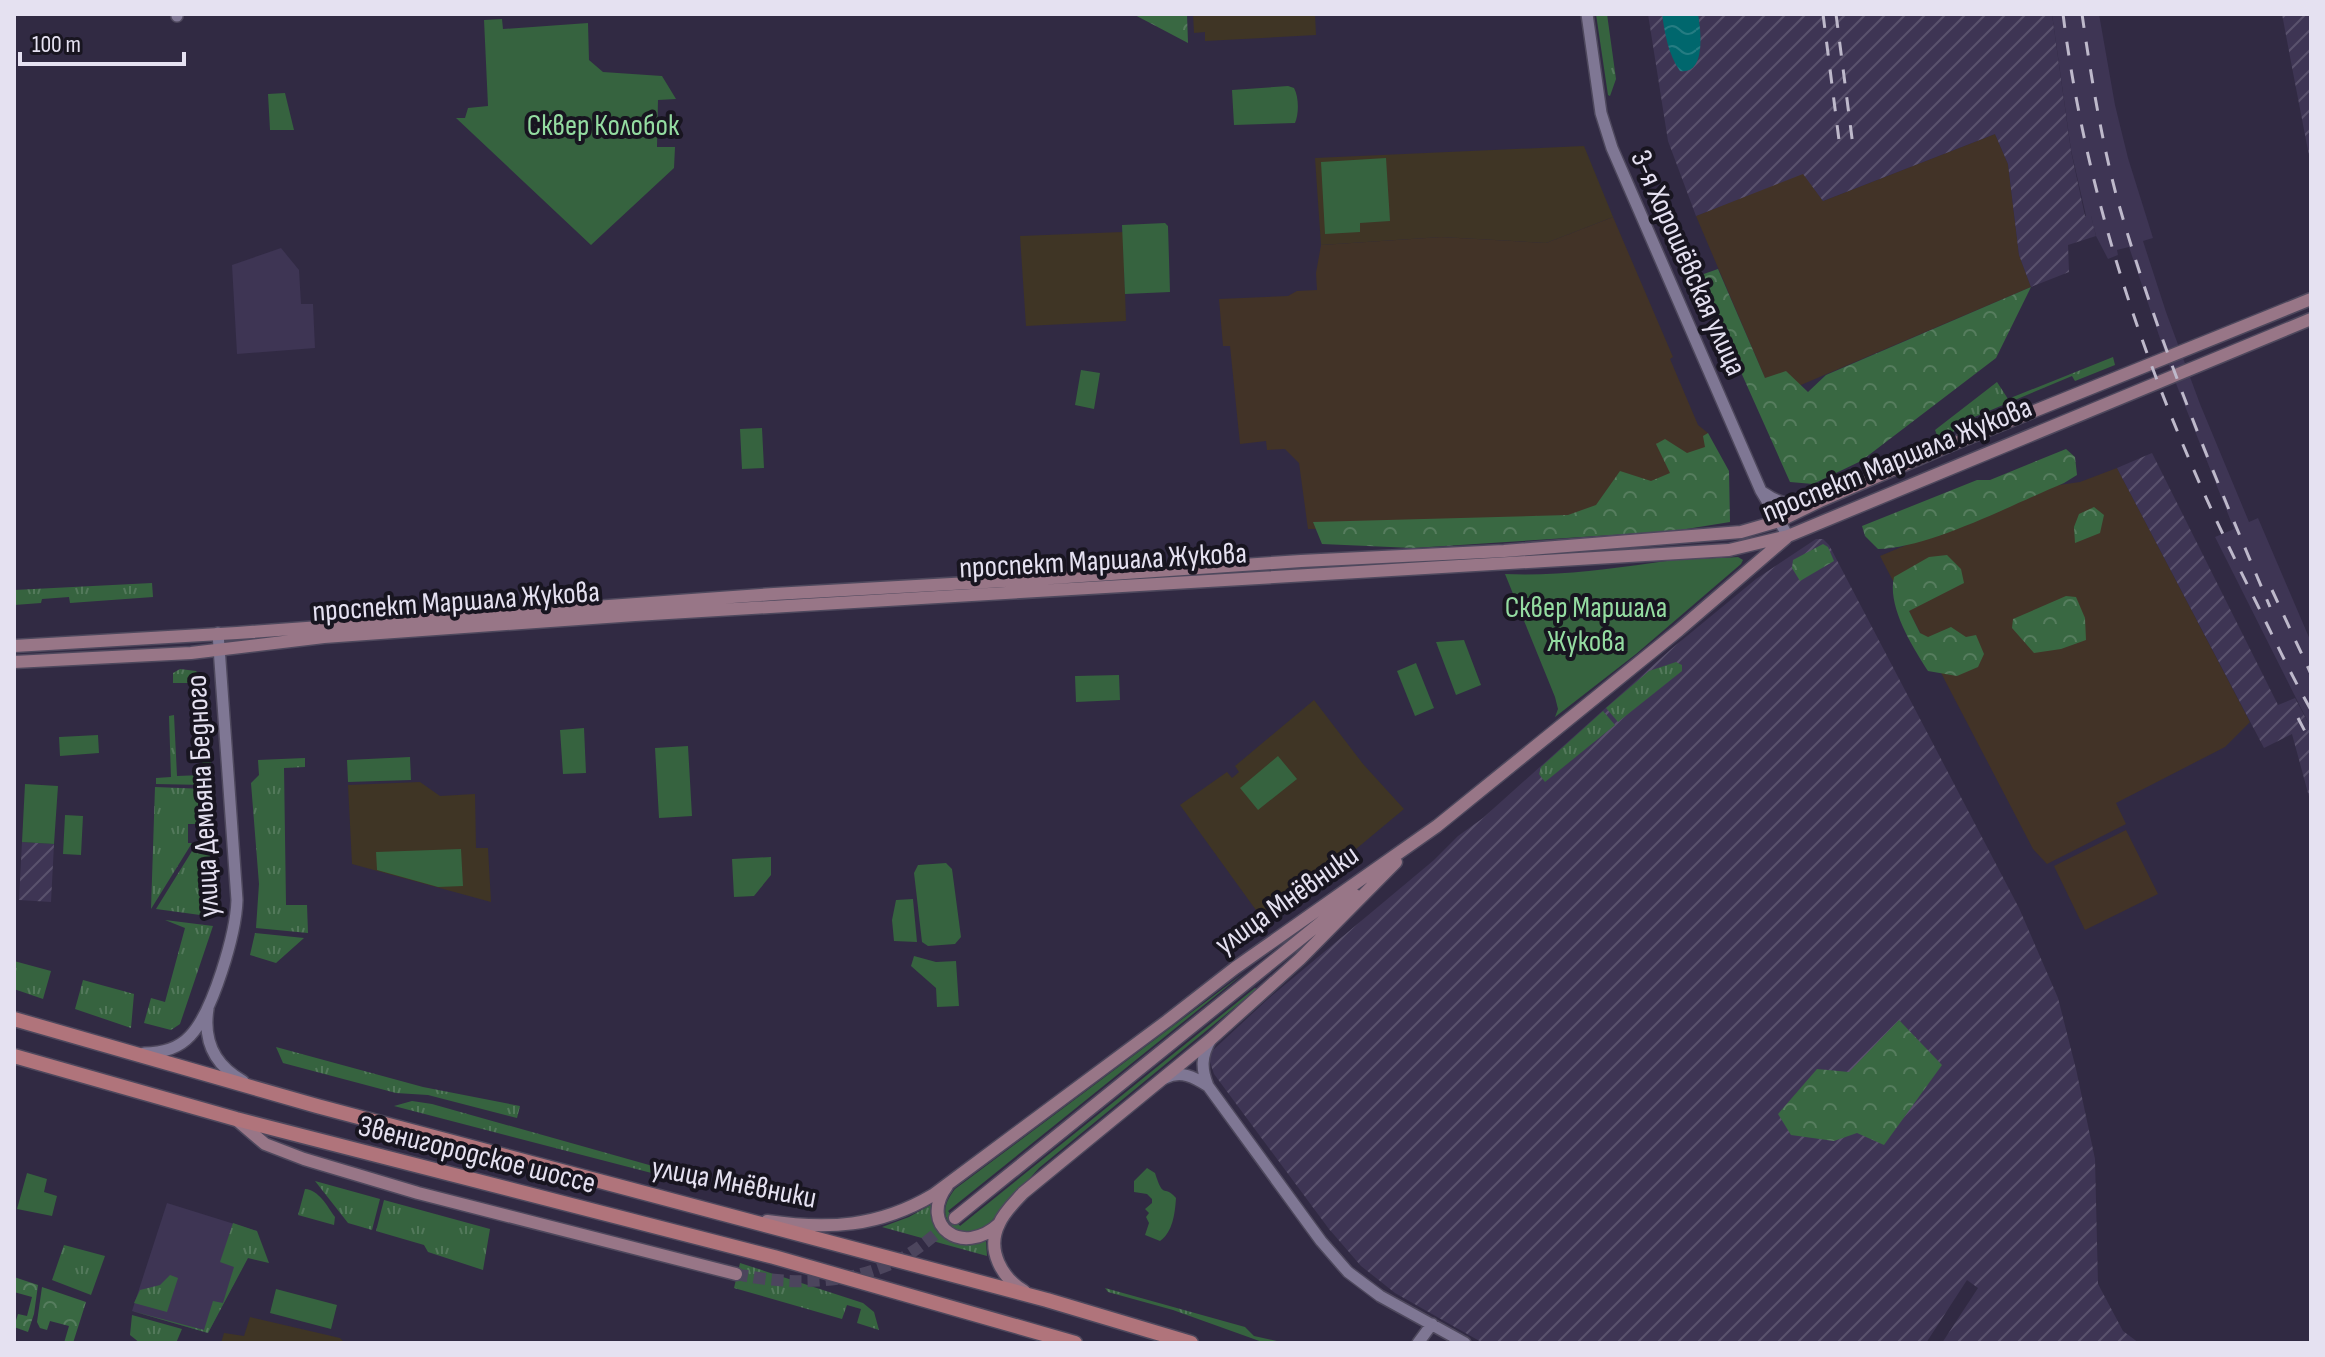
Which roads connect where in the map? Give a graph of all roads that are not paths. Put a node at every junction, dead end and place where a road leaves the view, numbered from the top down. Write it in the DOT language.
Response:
graph roads {
  1 [pos="1587,14"];
  2 [pos="2311,299"];
  3 [pos="2311,319"];
  4 [pos="1761,491"];
  5 [pos="1820,501"];
  6 [pos="1779,521"];
  7 [pos="1788,536"];
  8 [pos="1764,542"];
  9 [pos="1729,550"];
  10 [pos="1743,577"];
  11 [pos="218,633"];
  12 [pos="14,646"];
  13 [pos="220,649"];
  14 [pos="14,662"];
  15 [pos="1437,826"];
  16 [pos="1398,860"];
  17 [pos="209,1000"];
  18 [pos="14,1019"];
  19 [pos="1211,1039"];
  20 [pos="136,1054"];
  21 [pos="14,1056"];
  22 [pos="1162,1079"];
  23 [pos="1208,1086"];
  24 [pos="267,1092"];
  25 [pos="236,1119"];
  26 [pos="951,1181"];
  27 [pos="719,1213"];
  28 [pos="955,1218"];
  29 [pos="999,1224"];
  30 [pos="736,1274"];
  31 [pos="1047,1300"];
  32 [pos="1432,1324"];
  33 [pos="1075,1343"];
  34 [pos="1191,1343"];
  35 [pos="1418,1343"];
  36 [pos="1465,1343"];
  1 -- 4 [label="street, 3-я Хорошёвская улица"];
  2 -- 5 [label="main road, проспект Маршала Жукова"];
  3 -- 7 [label="main road, проспект Маршала Жукова"];
  4 -- 5 [label="street"];
  4 -- 6 [label="street, 3-я Хорошёвская улица"];
  5 -- 6 [label="main road, проспект Маршала Жукова"];
  6 -- 7 [label="street, 3-я Хорошёвская улица"];
  6 -- 8 [label="main road"];
  6 -- 11 [label="main road, проспект Маршала Жукова"];
  7 -- 8 [label="main road, проспект Маршала Жукова"];
  7 -- 10 [label="main road, улица Мнёвники"];
  8 -- 9 [label="main road, проспект Маршала Жукова"];
  8 -- 10 [label="main road"];
  9 -- 10 [label="main road"];
  9 -- 13 [label="main road, проспект Маршала Жукова"];
  10 -- 15 [label="main road, улица Мнёвники"];
  11 -- 12 [label="main road, проспект Маршала Жукова"];
  11 -- 13 [label="street, улица Демьяна Бедного"];
  13 -- 14 [label="main road, проспект Маршала Жукова"];
  13 -- 17 [label="street, улица Демьяна Бедного"];
  15 -- 16 [label="main road, улица Мнёвники"];
  15 -- 26 [label="main road, улица Мнёвники"];
  16 -- 19 [label="main road, улица Мнёвники"];
  16 -- 28 [label="main road, улица Мнёвники"];
  17 -- 20 [label="street, улица Демьяна Бедного"];
  17 -- 24 [label="street, улица Демьяна Бедного"];
  18 -- 20 [label="main road, улица Мнёвники"];
  19 -- 22 [label="main road, улица Мнёвники"];
  19 -- 23 [label="street"];
  20 -- 24 [label="main road, улица Мнёвники"];
  21 -- 25 [label="main road"];
  22 -- 23 [label="street"];
  22 -- 29 [label="main road, улица Мнёвники"];
  23 -- 32 [label="street"];
  24 -- 27 [label="main road, улица Мнёвники"];
  25 -- 30 [label="main road"];
  25 -- 33 [label="main road, Звенигородское шоссе"];
  26 -- 27 [label="main road, улица Мнёвники"];
  26 -- 29 [label="main road"];
  27 -- 31 [label="main road"];
  29 -- 31 [label="main road"];
  31 -- 34 [label="main road"];
  32 -- 35 [label="street"];
  32 -- 36 [label="street"];
}
